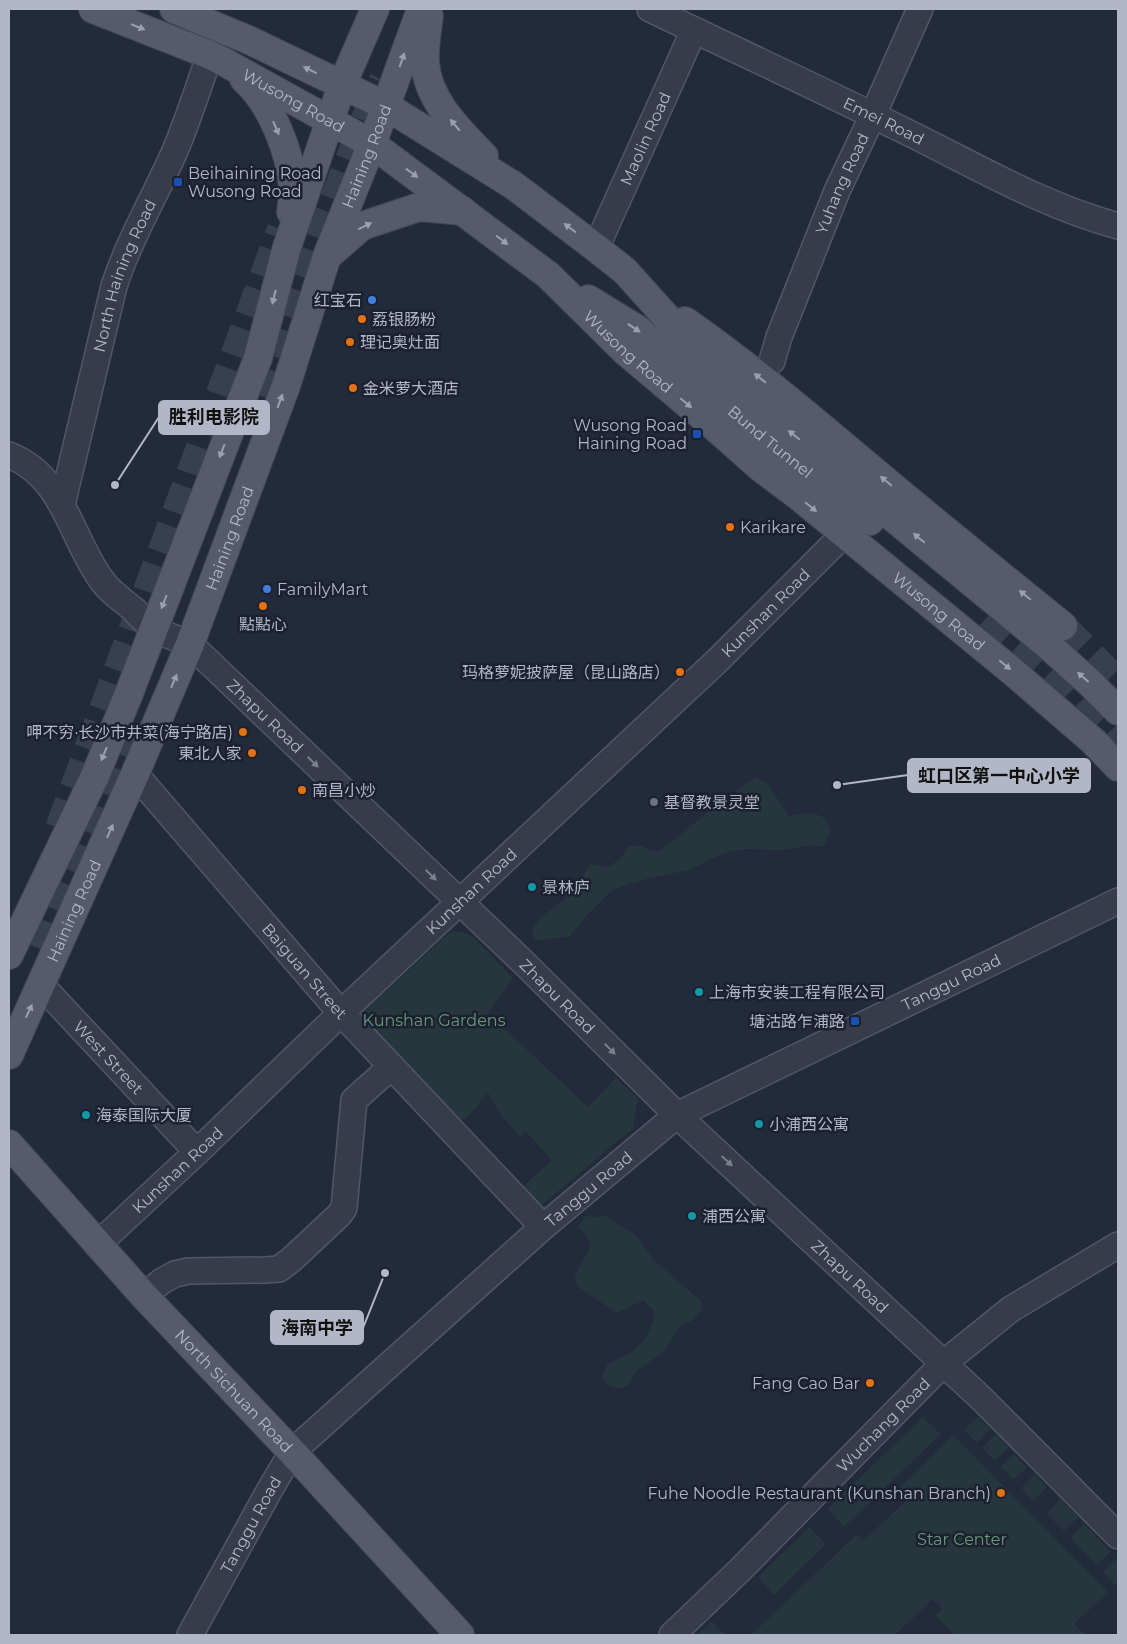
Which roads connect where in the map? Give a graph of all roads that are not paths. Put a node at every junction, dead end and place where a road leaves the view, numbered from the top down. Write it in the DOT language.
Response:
graph roads {
  1 [pos="93,9"];
  2 [pos="174,9"];
  3 [pos="375,9"];
  4 [pos="421,9"];
  5 [pos="430,9"];
  6 [pos="650,9"];
  7 [pos="920,9"];
  8 [pos="694,30"];
  9 [pos="218,59"];
  10 [pos="342,85"];
  11 [pos="386,106"];
  12 [pos="873,115"];
  13 [pos="331,120"];
  14 [pos="372,144"];
  15 [pos="513,186"];
  16 [pos="463,211"];
  17 [pos="1118,226"];
  18 [pos="596,248"];
  19 [pos="286,250"];
  20 [pos="327,256"];
  21 [pos="548,275"];
  22 [pos="647,294"];
  23 [pos="772,361"];
  24 [pos="9,455"];
  25 [pos="62,505"];
  26 [pos="844,534"];
  27 [pos="988,616"];
  28 [pos="1063,626"];
  29 [pos="154,628"];
  30 [pos="190,644"];
  31 [pos="1118,711"];
  32 [pos="1118,767"];
  33 [pos="135,774"];
  34 [pos="1118,901"];
  35 [pos="460,903"];
  36 [pos="9,955"];
  37 [pos="41,985"];
  38 [pos="341,1013"];
  39 [pos="9,1055"];
  40 [pos="391,1067"];
  41 [pos="677,1115"];
  42 [pos="9,1144"];
  43 [pos="197,1152"];
  44 [pos="543,1227"];
  45 [pos="97,1245"];
  46 [pos="1118,1245"];
  47 [pos="144,1296"];
  48 [pos="944,1364"];
  49 [pos="292,1452"];
  50 [pos="1118,1536"];
  51 [pos="190,1635"];
  52 [pos="460,1635"];
  53 [pos="672,1635"];
  1 -- 9 [label="main road, Wusong Road, one-way"];
  10 -- 2 [label="main road, Wusong Road, one-way"];
  3 -- 10 [label="main road"];
  11 -- 4 [label="main road, Haining Road, one-way"];
  15 -- 5 [label="main road, one-way"];
  6 -- 8 [label="street, Emei Road"];
  7 -- 12 [label="street, Yuhang Road"];
  8 -- 12 [label="street, Emei Road"];
  8 -- 18 [label="street, Maolin Road"];
  9 -- 13 [label="main road, Wusong Road"];
  9 -- 19 [label="main road, one-way"];
  9 -- 25 [label="street, North Haining Road"];
  10 -- 11 [label="main road, Wusong Road"];
  10 -- 13 [label="main road"];
  11 -- 14 [label="main road, Haining Road"];
  11 -- 15 [label="main road, Wusong Road"];
  12 -- 17 [label="street, Emei Road"];
  12 -- 23 [label="street, Yuhang Road"];
  13 -- 14 [label="main road, Wusong Road"];
  13 -- 19 [label="main road"];
  14 -- 16 [label="main road, Wusong Road, one-way"];
  14 -- 20 [label="main road, Haining Road"];
  18 -- 15 [label="main road, Wusong Road, one-way"];
  20 -- 16 [label="main road, one-way"];
  16 -- 21 [label="main road, Wusong Road, one-way"];
  18 -- 22 [label="main road, Wusong Road"];
  19 -- 29 [label="main road, one-way"];
  30 -- 20 [label="main road, Haining Road, one-way"];
  21 -- 26 [label="main road, Wusong Road, one-way"];
  21 -- 27 [label="main road, Bund Tunnel, one-way"];
  28 -- 22 [label="main road, one-way"];
  31 -- 22 [label="main road, Wusong Road, one-way"];
  24 -- 25 [label="street, Zhapu Road"];
  25 -- 29 [label="street, Zhapu Road"];
  26 -- 32 [label="main road, Wusong Road, one-way"];
  26 -- 35 [label="street, Kunshan Road"];
  29 -- 30 [label="street, Zhapu Road"];
  29 -- 36 [label="main road, one-way"];
  33 -- 30 [label="main road, Haining Road, one-way"];
  30 -- 35 [label="street, Zhapu Road, one-way"];
  37 -- 33 [label="main road, Haining Road, one-way"];
  33 -- 38 [label="street, Baiguan Street"];
  34 -- 41 [label="street, Tanggu Road"];
  35 -- 38 [label="street, Kunshan Road"];
  35 -- 41 [label="street, Zhapu Road, one-way"];
  39 -- 37 [label="main road, Haining Road, one-way"];
  37 -- 43 [label="street, West Street"];
  38 -- 40 [label="street, Baiguan Street"];
  38 -- 43 [label="street, Kunshan Road"];
  40 -- 44 [label="street, Baiguan Street"];
  40 -- 47 [label="street"];
  41 -- 44 [label="street, Tanggu Road"];
  41 -- 48 [label="street, Zhapu Road, one-way"];
  42 -- 45 [label="main road, North Sichuan Road"];
  43 -- 45 [label="street, Kunshan Road"];
  44 -- 49 [label="street, Tanggu Road"];
  45 -- 47 [label="main road, North Sichuan Road"];
  46 -- 48 [label="street, Wuchang Road"];
  47 -- 49 [label="main road, North Sichuan Road"];
  48 -- 50 [label="street, Zhapu Road"];
  48 -- 53 [label="street, Wuchang Road"];
  49 -- 51 [label="street, Tanggu Road"];
  49 -- 52 [label="main road, North Sichuan Road"];
}
